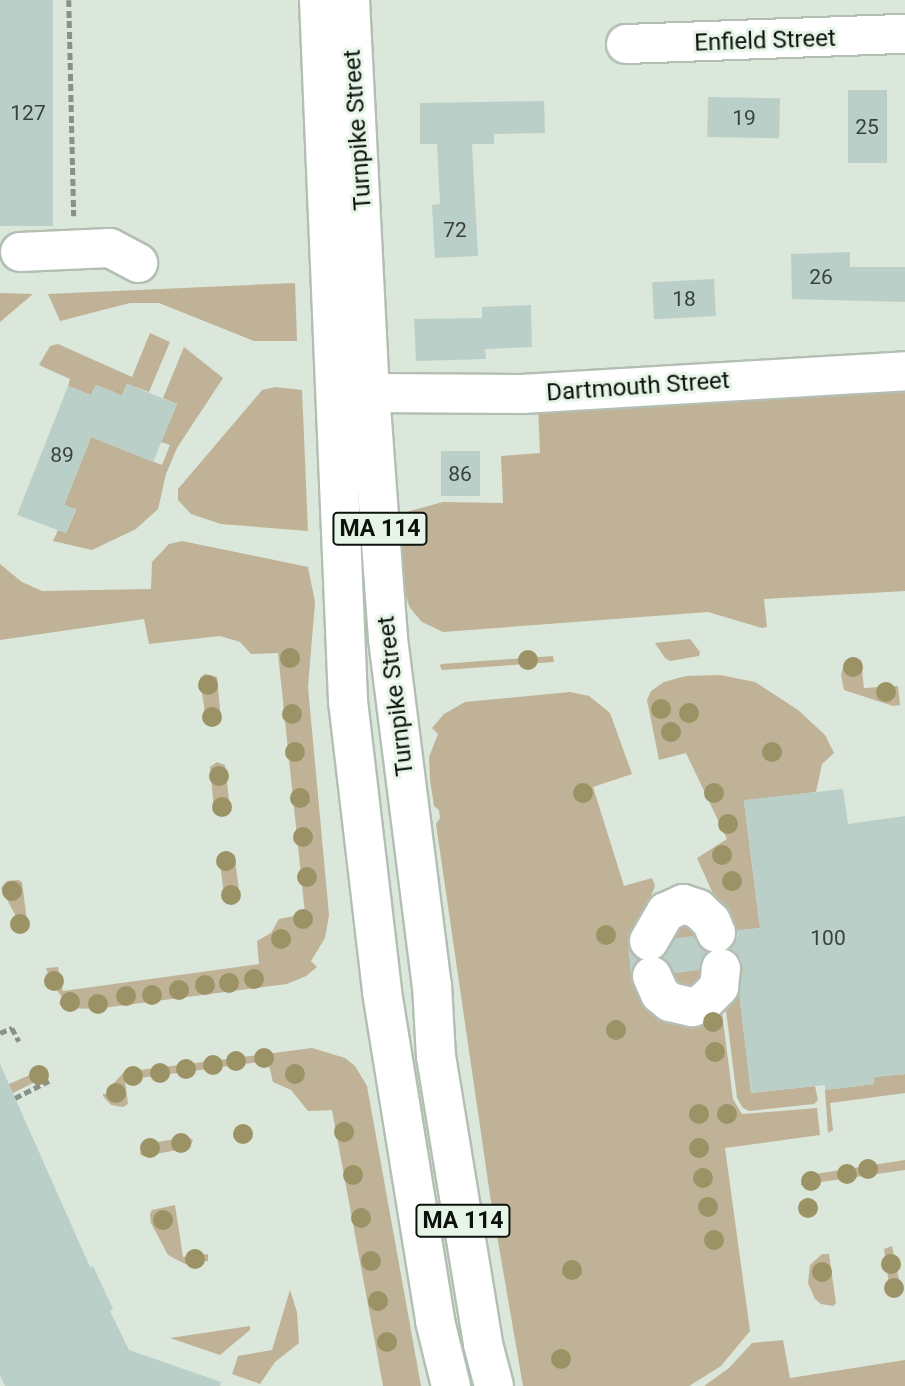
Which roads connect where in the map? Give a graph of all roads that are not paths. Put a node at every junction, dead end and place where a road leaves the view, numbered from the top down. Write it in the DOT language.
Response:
graph roads {
  1 [pos="319,0"];
  2 [pos="350,0"];
  3 [pos="905,34"];
  4 [pos="626,44"];
  5 [pos="20,252"];
  6 [pos="138,262"];
  7 [pos="905,370"];
  8 [pos="370,393"];
  9 [pos="719,950"];
  10 [pos="451,1386"];
  11 [pos="494,1386"];
  1 -- 10 [label="main road, Turnpike Street / MA 114"];
  2 -- 8 [label="main road, Turnpike Street / MA 114"];
  3 -- 4 [label="main road, Enfield Street"];
  5 -- 6 [label="main road"];
  7 -- 8 [label="main road, Dartmouth Street"];
  8 -- 11 [label="main road, Turnpike Street / MA 114"];
  9 -- 9 [label="main road"];
}
